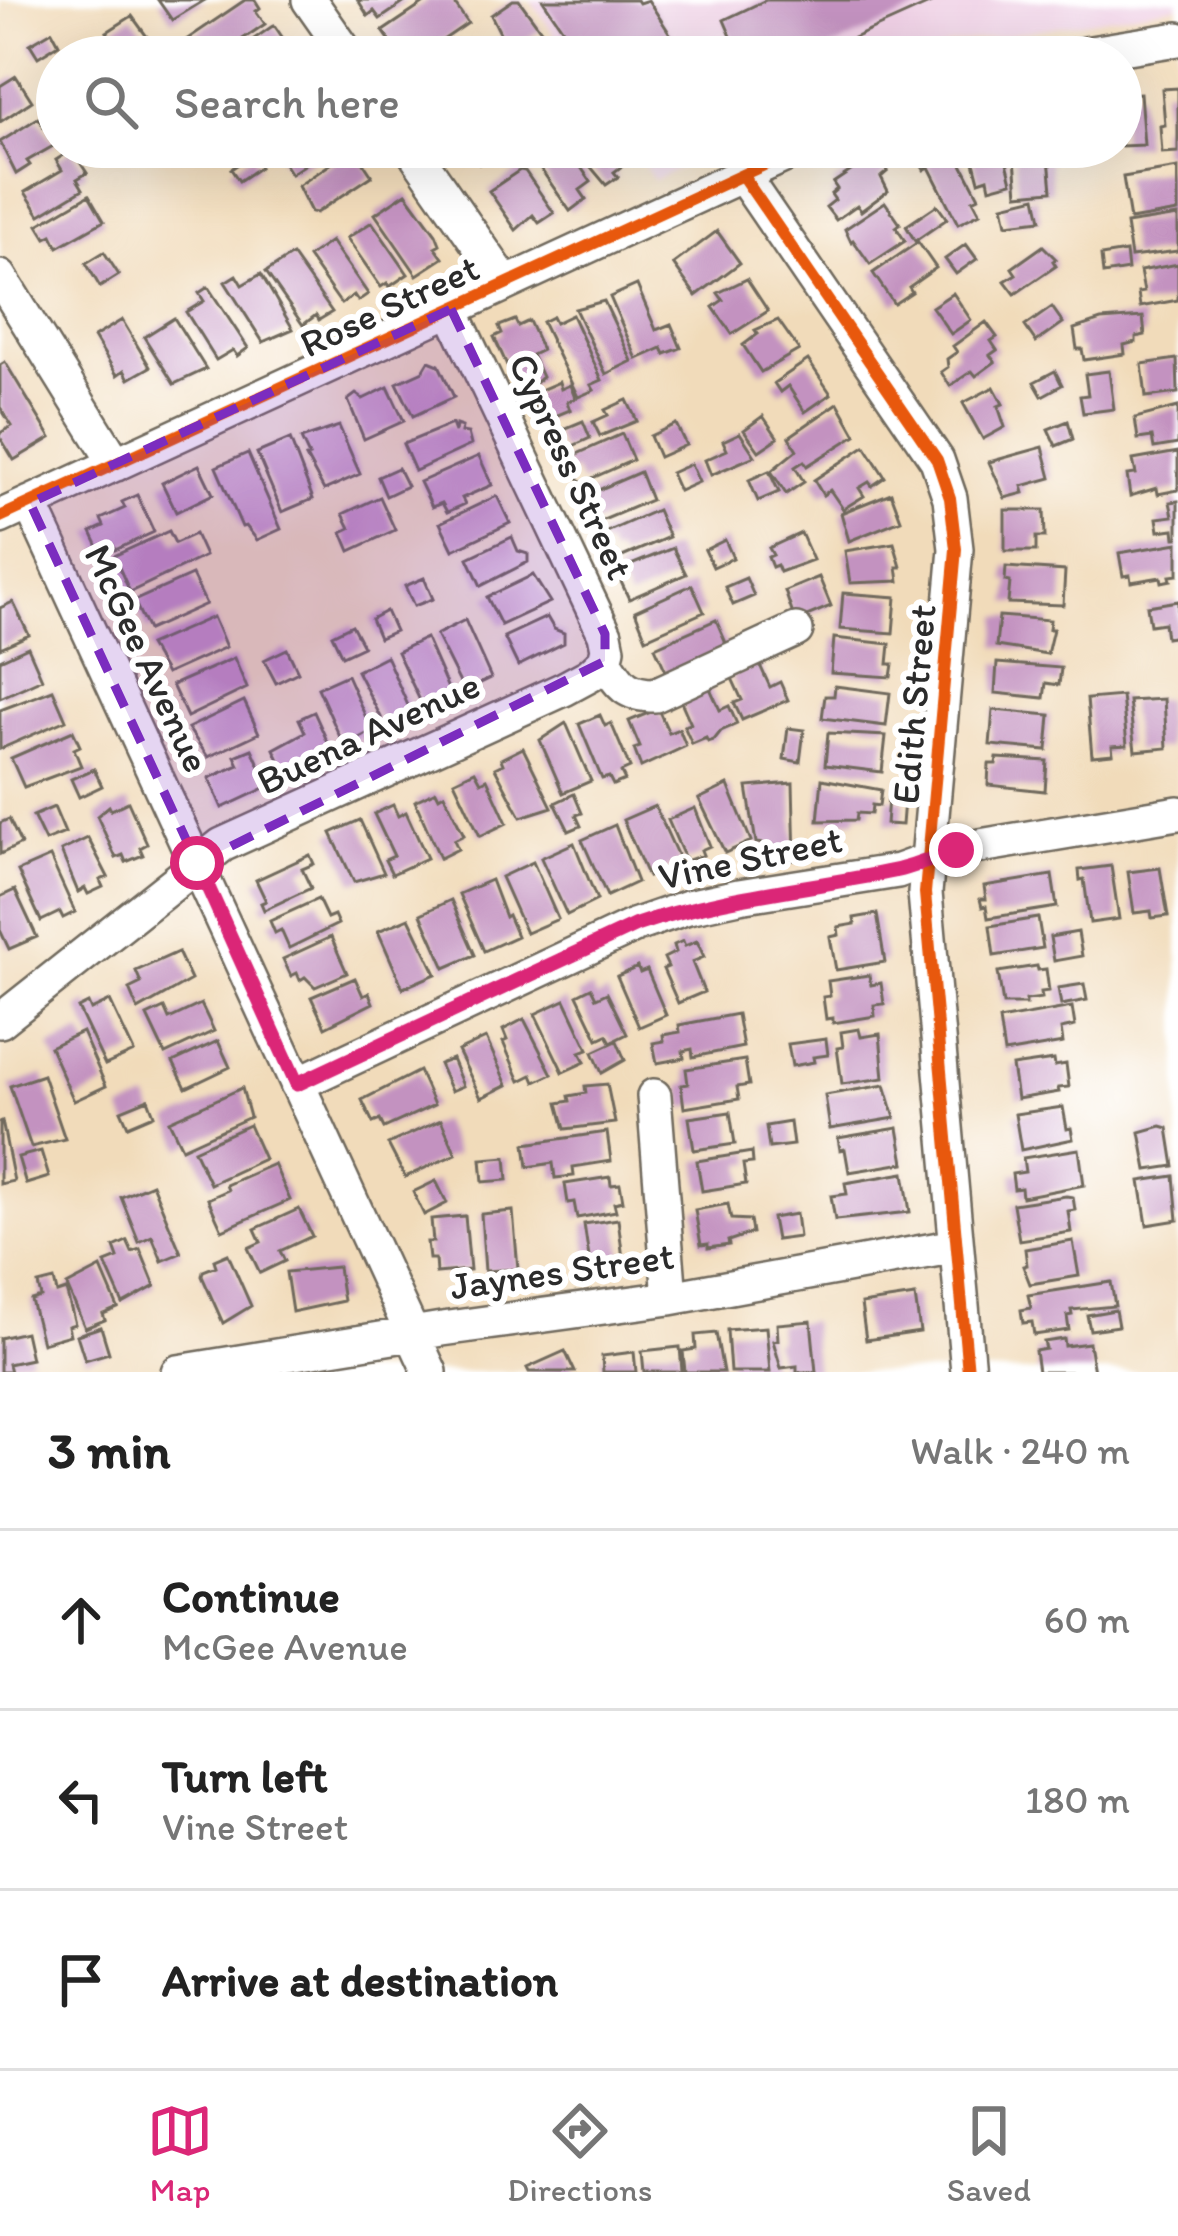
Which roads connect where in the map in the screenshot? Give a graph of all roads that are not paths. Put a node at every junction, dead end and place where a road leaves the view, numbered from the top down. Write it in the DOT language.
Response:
graph roads {
  1 [pos="309,0"];
  2 [pos="334,36"];
  3 [pos="1178,39"];
  4 [pos="1142,45"];
  5 [pos="426,168"];
  6 [pos="757,168"];
  7 [pos="742,175"];
  8 [pos="0,277"];
  9 [pos="506,284"];
  10 [pos="452,309"];
  11 [pos="116,464"];
  12 [pos="15,510"];
  13 [pos="796,630"];
  14 [pos="604,661"];
  15 [pos="1178,814"];
  16 [pos="928,860"];
  17 [pos="197,863"];
  18 [pos="0,1021"];
  19 [pos="297,1084"];
  20 [pos="654,1096"];
  21 [pos="956,1246"];
  22 [pos="670,1298"];
  23 [pos="412,1334"];
  24 [pos="178,1372"];
  25 [pos="430,1372"];
  26 [pos="968,1372"];
  1 -- 2 [label="street"];
  3 -- 4 [label="street"];
  5 -- 9 [label="street"];
  6 -- 7 [label="street, Rose Street"];
  7 -- 9 [label="street, Rose Street"];
  7 -- 16 [label="street, Edith Street"];
  8 -- 11 [label="street"];
  9 -- 10 [label="street, Rose Street"];
  10 -- 11 [label="street, Rose Street"];
  10 -- 14 [label="street, Cypress Street"];
  11 -- 12 [label="street, Rose Street"];
  12 -- 17 [label="street, McGee Avenue"];
  13 -- 14 [label="street"];
  14 -- 17 [label="street, Buena Avenue"];
  15 -- 16 [label="street, Vine Street"];
  16 -- 19 [label="street, Vine Street"];
  16 -- 21 [label="street, Edith Street"];
  17 -- 18 [label="street, Buena Avenue"];
  17 -- 19 [label="street, McGee Avenue"];
  19 -- 23 [label="street, McGee Avenue"];
  20 -- 22 [label="street"];
  21 -- 22 [label="street, Jaynes Street"];
  21 -- 26 [label="street, Edith Street"];
  22 -- 23 [label="street, Jaynes Street"];
  23 -- 24 [label="street, Jaynes Street"];
  23 -- 25 [label="street, McGee Avenue"];
}
